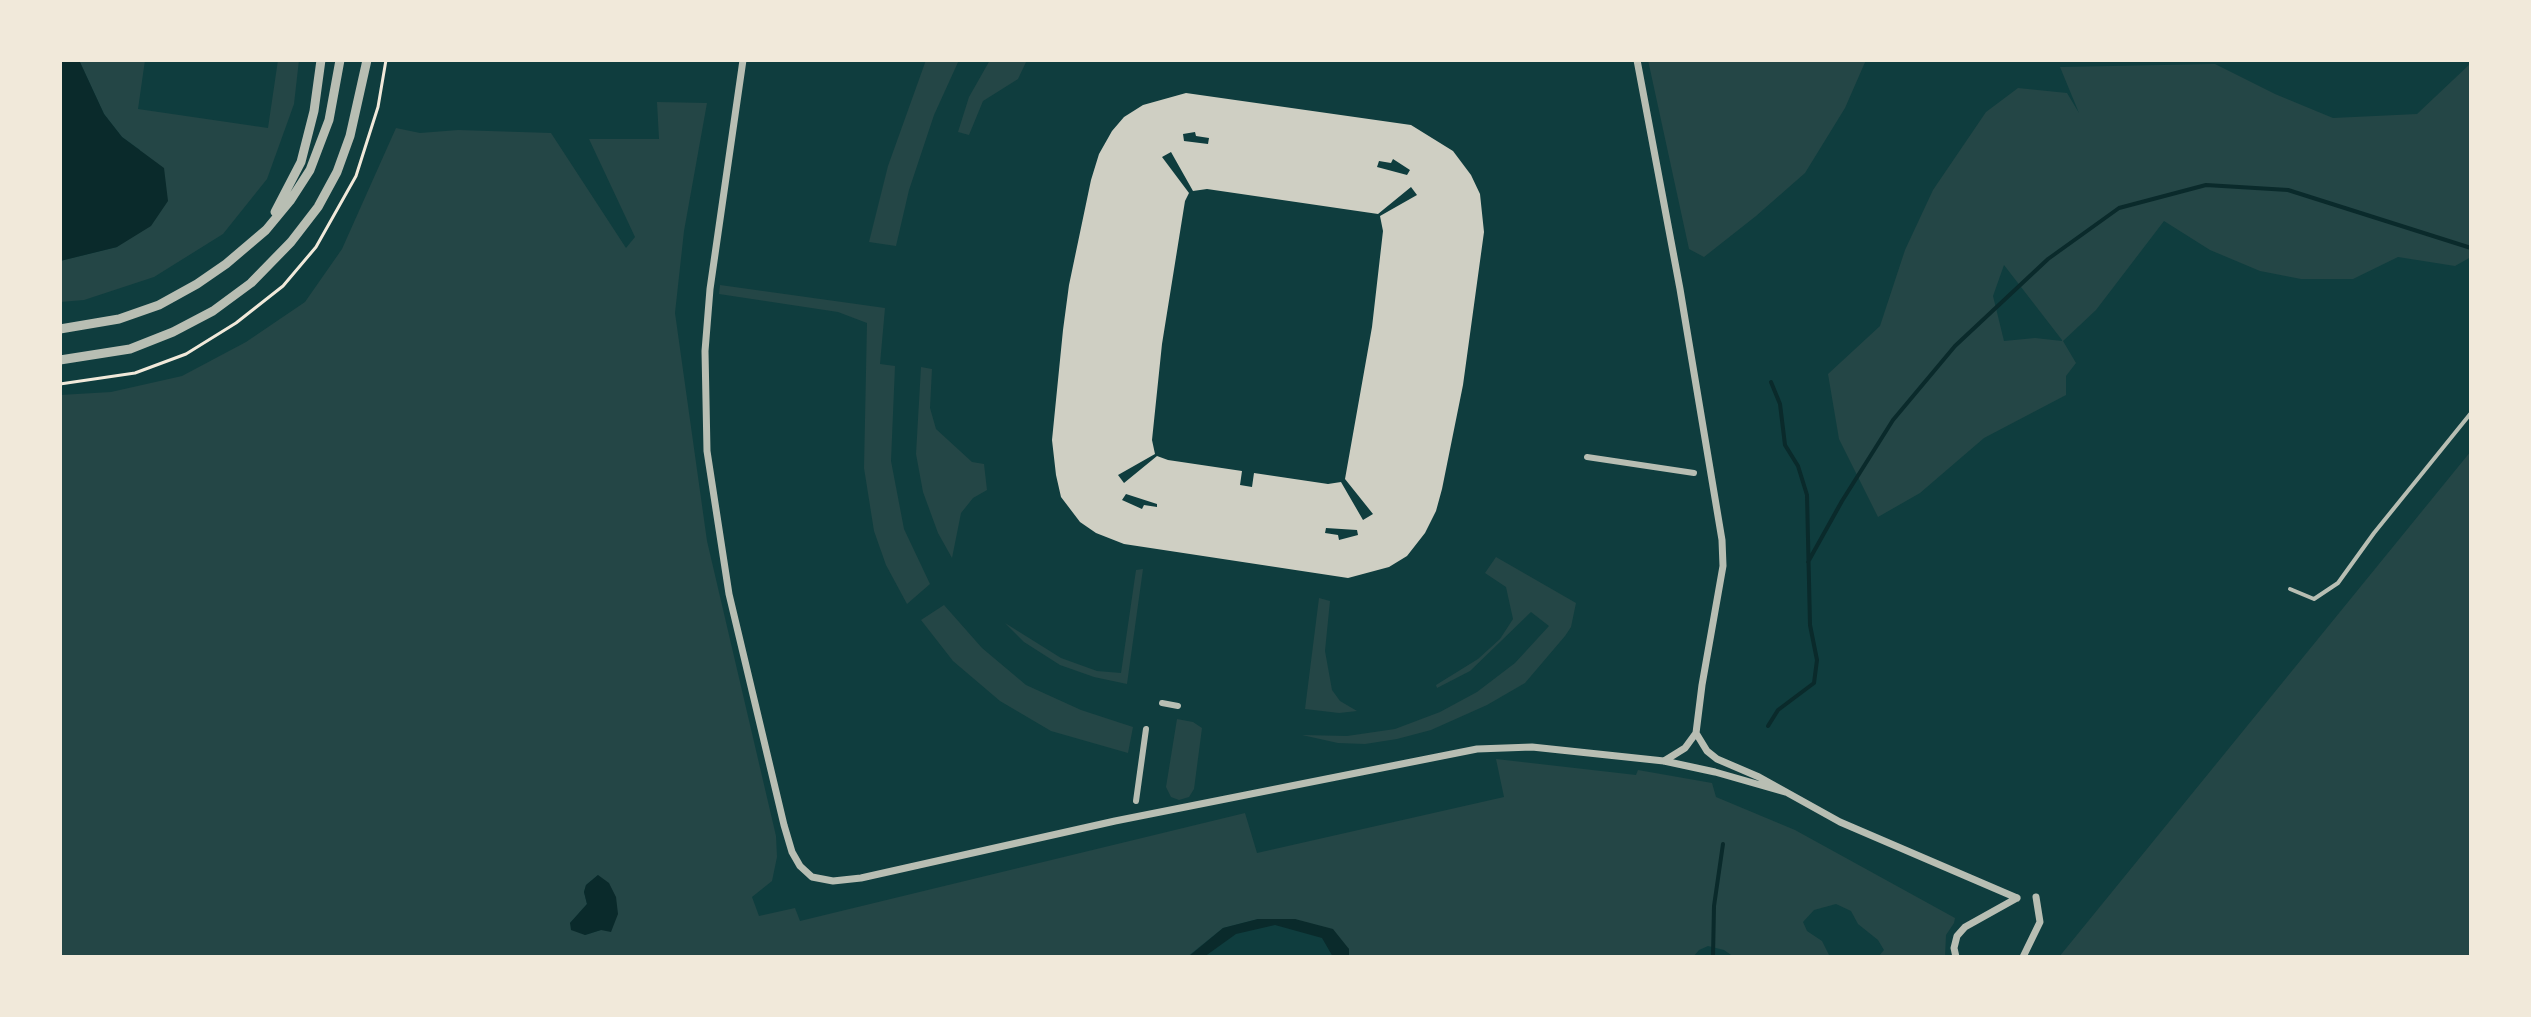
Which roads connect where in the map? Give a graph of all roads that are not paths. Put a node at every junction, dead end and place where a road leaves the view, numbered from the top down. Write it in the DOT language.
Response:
graph roads {
  1 [pos="321,60"];
  2 [pos="340,60"];
  3 [pos="367,60"];
  4 [pos="743,60"];
  5 [pos="1637,60"];
  6 [pos="266,230"];
  7 [pos="60,329"];
  8 [pos="60,360"];
  9 [pos="2471,413"];
  10 [pos="1587,457"];
  11 [pos="1694,473"];
  12 [pos="2290,589"];
  13 [pos="1162,703"];
  14 [pos="1178,706"];
  15 [pos="1146,729"];
  16 [pos="1696,733"];
  17 [pos="1664,761"];
  18 [pos="1785,792"];
  19 [pos="1136,801"];
  20 [pos="2036,897"];
  21 [pos="1956,957"];
  22 [pos="2023,957"];
  1 -- 6 [label="street"];
  2 -- 6 [label="street"];
  3 -- 8 [label="street"];
  4 -- 17 [label="street"];
  5 -- 16 [label="street"];
  6 -- 7 [label="street"];
  9 -- 12 [label="lane"];
  10 -- 11 [label="street"];
  13 -- 14 [label="street"];
  15 -- 19 [label="street"];
  16 -- 17 [label="street"];
  16 -- 18 [label="street"];
  17 -- 18 [label="street"];
  18 -- 21 [label="street"];
  20 -- 22 [label="street"];
}
